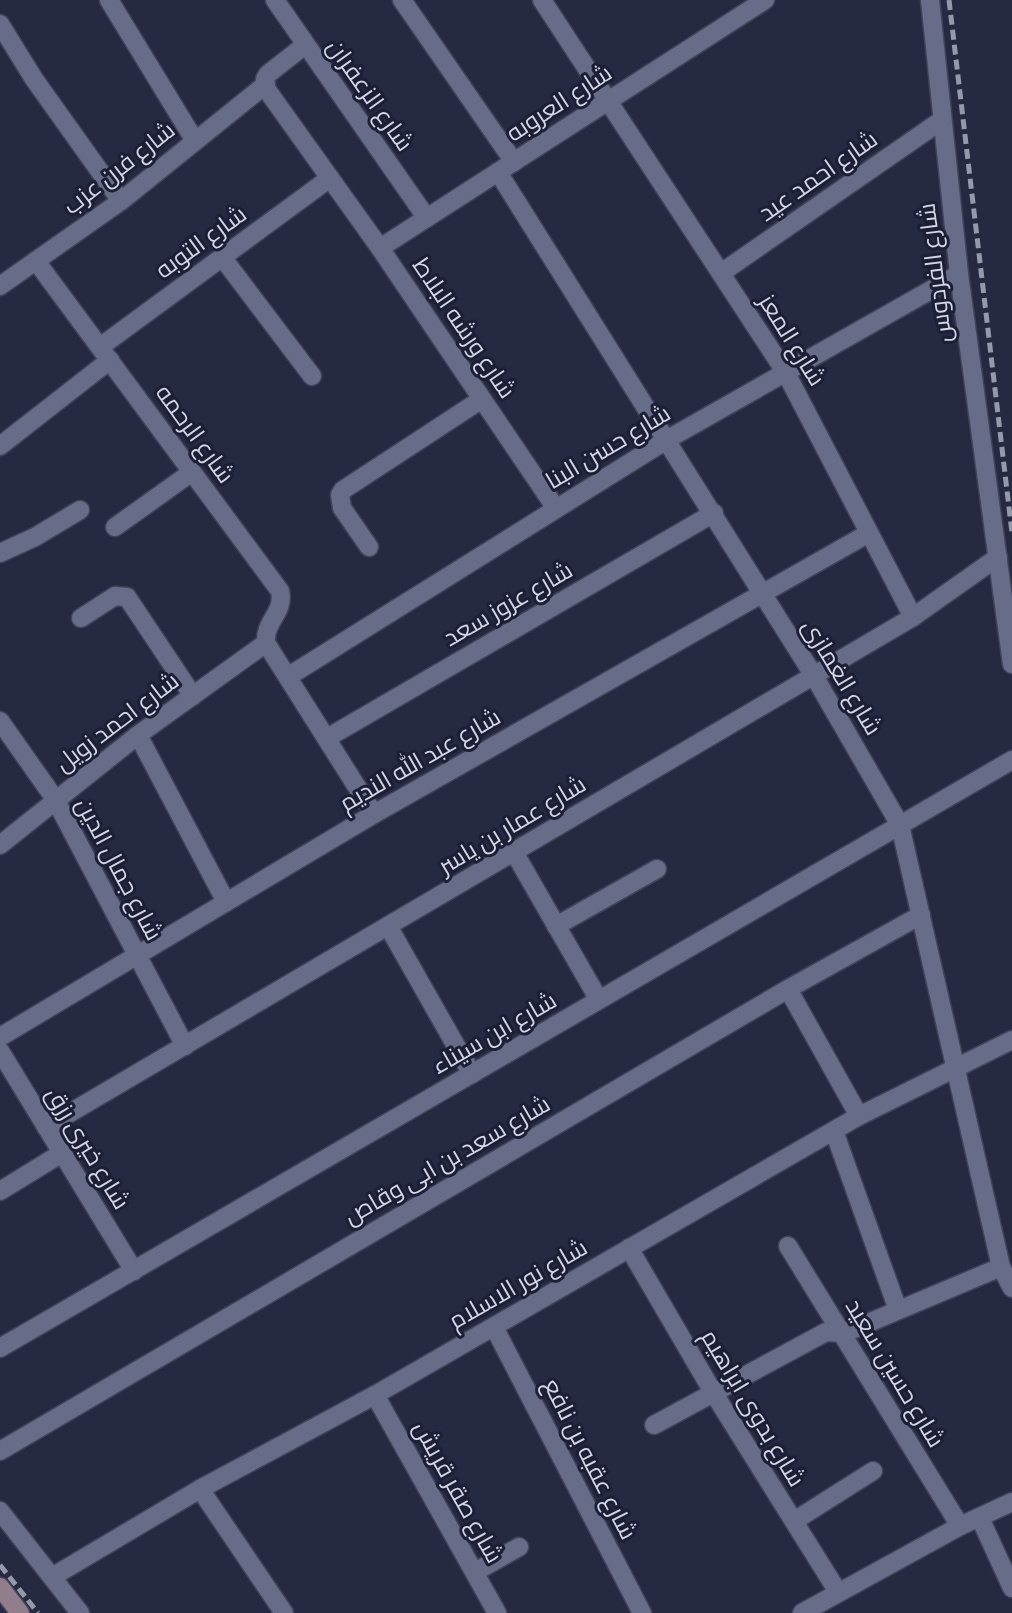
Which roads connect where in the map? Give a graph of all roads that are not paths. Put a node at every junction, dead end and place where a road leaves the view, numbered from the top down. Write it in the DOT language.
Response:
graph roads {
  1 [pos="109,0"];
  2 [pos="275,0"];
  3 [pos="402,0"];
  4 [pos="542,0"];
  5 [pos="764,0"];
  6 [pos="930,0"];
  7 [pos="0,24"];
  8 [pos="305,45"];
  9 [pos="265,85"];
  10 [pos="607,102"];
  11 [pos="942,120"];
  12 [pos="195,141"];
  13 [pos="514,162"];
  14 [pos="498,172"];
  15 [pos="330,178"];
  16 [pos="121,201"];
  17 [pos="426,217"];
  18 [pos="380,248"];
  19 [pos="222,257"];
  20 [pos="37,261"];
  21 [pos="721,273"];
  22 [pos="959,274"];
  23 [pos="0,286"];
  24 [pos="105,353"];
  25 [pos="786,373"];
  26 [pos="312,376"];
  27 [pos="482,398"];
  28 [pos="668,439"];
  29 [pos="0,446"];
  30 [pos="192,472"];
  31 [pos="555,507"];
  32 [pos="80,510"];
  33 [pos="714,513"];
  34 [pos="115,527"];
  35 [pos="869,533"];
  36 [pos="369,547"];
  37 [pos="0,553"];
  38 [pos="998,558"];
  39 [pos="763,593"];
  40 [pos="914,617"];
  41 [pos="81,618"];
  42 [pos="267,643"];
  43 [pos="1012,664"];
  44 [pos="289,676"];
  45 [pos="814,676"];
  46 [pos="192,696"];
  47 [pos="0,722"];
  48 [pos="138,735"];
  49 [pos="327,738"];
  50 [pos="1012,760"];
  51 [pos="55,799"];
  52 [pos="373,814"];
  53 [pos="900,825"];
  54 [pos="0,845"];
  55 [pos="514,852"];
  56 [pos="657,869"];
  57 [pos="226,902"];
  58 [pos="921,915"];
  59 [pos="388,926"];
  60 [pos="556,926"];
  61 [pos="136,956"];
  62 [pos="788,989"];
  63 [pos="599,1000"];
  64 [pos="0,1037"];
  65 [pos="1012,1040"];
  66 [pos="185,1046"];
  67 [pos="0,1051"];
  68 [pos="956,1066"];
  69 [pos="472,1074"];
  70 [pos="859,1116"];
  71 [pos="46,1127"];
  72 [pos="834,1131"];
  73 [pos="62,1153"];
  74 [pos="0,1191"];
  75 [pos="788,1246"];
  76 [pos="629,1248"];
  77 [pos="1001,1268"];
  78 [pos="134,1271"];
  79 [pos="1012,1288"];
  80 [pos="898,1310"];
  81 [pos="494,1327"];
  82 [pos="842,1333"];
  83 [pos="0,1348"];
  84 [pos="713,1392"];
  85 [pos="375,1395"];
  86 [pos="654,1425"];
  87 [pos="0,1451"];
  88 [pos="873,1471"];
  89 [pos="201,1489"];
  90 [pos="1012,1502"];
  91 [pos="0,1511"];
  92 [pos="980,1518"];
  93 [pos="793,1521"];
  94 [pos="960,1526"];
  95 [pos="519,1547"];
  96 [pos="475,1572"];
  97 [pos="52,1577"];
  98 [pos="0,1587"];
  99 [pos="1012,1588"];
  100 [pos="838,1592"];
  101 [pos="20,1613"];
  102 [pos="80,1613"];
  103 [pos="284,1613"];
  104 [pos="497,1613"];
  105 [pos="642,1613"];
  106 [pos="803,1613"];
  1 -- 12 [label="street"];
  2 -- 8 [label="street, شارع الزعفران"];
  3 -- 13 [label="street"];
  4 -- 10 [label="street, شارع المعز"];
  5 -- 10 [label="street, شارع العروبه"];
  6 -- 11 [label="street, شارع الفردوس"];
  7 -- 16 [label="street"];
  8 -- 9 [label="street, شارع فرن عزب"];
  8 -- 17 [label="street, شارع الزعفران"];
  9 -- 12 [label="street, شارع فرن عزب"];
  9 -- 15 [label="street, شارع ورشه البلاط"];
  10 -- 13 [label="street, شارع العروبه"];
  10 -- 21 [label="street, شارع المعز"];
  11 -- 21 [label="street, شارع احمد عيد"];
  11 -- 22 [label="street, شارع الفردوس"];
  12 -- 16 [label="street, شارع فرن عزب"];
  13 -- 14 [label="street, شارع العروبه"];
  14 -- 17 [label="street, شارع العروبه"];
  14 -- 28 [label="street, شارع الغمازى"];
  15 -- 18 [label="street, شارع ورشه البلاط"];
  15 -- 19 [label="street, شارع التوبه"];
  16 -- 20 [label="street, شارع فرن عزب"];
  17 -- 18 [label="street, شارع العروبه"];
  18 -- 27 [label="street, شارع ورشه البلاط"];
  19 -- 24 [label="street, شارع التوبه"];
  19 -- 26 [label="street"];
  20 -- 23 [label="street, شارع فرن عزب"];
  20 -- 24 [label="street, شارع الرحمه"];
  21 -- 25 [label="street, شارع المعز"];
  22 -- 25 [label="street, شارع حسن البنا"];
  22 -- 38 [label="street, شارع الفردوس"];
  24 -- 29 [label="street, شارع التوبه"];
  24 -- 30 [label="street, شارع الرحمه"];
  25 -- 28 [label="street, شارع حسن البنا"];
  25 -- 35 [label="street, شارع المعز"];
  27 -- 31 [label="street, شارع ورشه البلاط"];
  27 -- 36 [label="street"];
  28 -- 31 [label="street, شارع حسن البنا"];
  28 -- 33 [label="street, شارع الغمازى"];
  30 -- 34 [label="street"];
  30 -- 42 [label="street, شارع الرحمه"];
  31 -- 44 [label="street, شارع حسن البنا"];
  32 -- 37 [label="street"];
  33 -- 39 [label="street, شارع الغمازى"];
  33 -- 49 [label="street, شارع عزوز سعد"];
  35 -- 39 [label="street, شارع عبد الله النديم"];
  35 -- 40 [label="street, شارع المعز"];
  38 -- 40 [label="street, شارع عمار بن ياسر"];
  38 -- 43 [label="street, شارع الفردوس"];
  39 -- 45 [label="street, شارع الغمازى"];
  39 -- 52 [label="street, شارع عبد الله النديم"];
  40 -- 45 [label="street, شارع عمار بن ياسر"];
  41 -- 46 [label="street"];
  42 -- 44 [label="street"];
  42 -- 46 [label="street, شارع احمد زويل"];
  44 -- 49 [label="street"];
  45 -- 53 [label="street, شارع الغمازى"];
  45 -- 55 [label="street, شارع عمار بن ياسر"];
  46 -- 48 [label="street, شارع احمد زويل"];
  47 -- 51 [label="street, شارع جمال الدين"];
  48 -- 51 [label="street, شارع احمد زويل"];
  48 -- 57 [label="street"];
  49 -- 52 [label="street"];
  50 -- 53 [label="street, شارع ابن سيناء"];
  51 -- 54 [label="street, شارع احمد زويل"];
  51 -- 61 [label="street, شارع جمال الدين"];
  52 -- 57 [label="street, شارع عبد الله النديم"];
  53 -- 58 [label="street, شارع الغمازى"];
  53 -- 63 [label="street, شارع ابن سيناء"];
  55 -- 59 [label="street, شارع عمار بن ياسر"];
  55 -- 60 [label="street"];
  56 -- 60 [label="street"];
  57 -- 61 [label="street, شارع عبد الله النديم"];
  58 -- 62 [label="street, شارع سعد بن ابى وقاص"];
  58 -- 68 [label="street, شارع الغمازى"];
  59 -- 66 [label="street, شارع عمار بن ياسر"];
  59 -- 69 [label="street"];
  60 -- 63 [label="street"];
  61 -- 64 [label="street, شارع عبد الله النديم"];
  61 -- 66 [label="street, شارع جمال الدين"];
  62 -- 70 [label="street"];
  62 -- 87 [label="street, شارع سعد بن ابى وقاص"];
  63 -- 69 [label="street, شارع ابن سيناء"];
  65 -- 68 [label="street, شارع نور الاسلام"];
  66 -- 71 [label="street, شارع عمار بن ياسر"];
  67 -- 71 [label="street, شارع خيرى رزق"];
  68 -- 70 [label="street, شارع نور الاسلام"];
  68 -- 77 [label="street, شارع الغمازى"];
  69 -- 78 [label="street, شارع ابن سيناء"];
  70 -- 72 [label="street, شارع نور الاسلام"];
  71 -- 73 [label="street, شارع خيرى رزق"];
  72 -- 76 [label="street, شارع نور الاسلام"];
  72 -- 80 [label="street"];
  73 -- 74 [label="street"];
  73 -- 78 [label="street, شارع خيرى رزق"];
  75 -- 82 [label="street, شارع حسين سعيد"];
  76 -- 81 [label="street, شارع نور الاسلام"];
  76 -- 84 [label="street, شارع بدوى ابراهيم"];
  77 -- 79 [label="street, شارع الغمازى"];
  77 -- 80 [label="street"];
  78 -- 83 [label="street, شارع ابن سيناء"];
  80 -- 82 [label="street"];
  81 -- 85 [label="street, شارع نور الاسلام"];
  81 -- 105 [label="street, شارع عقبه بن نافع"];
  82 -- 84 [label="street"];
  82 -- 94 [label="street, شارع حسين سعيد"];
  84 -- 86 [label="street"];
  84 -- 93 [label="street, شارع بدوى ابراهيم"];
  85 -- 89 [label="street, شارع نور الاسلام"];
  85 -- 96 [label="street, شارع صقر قريش"];
  88 -- 93 [label="street"];
  89 -- 97 [label="street, شارع نور الاسلام"];
  89 -- 103 [label="street"];
  90 -- 92 [label="street"];
  91 -- 97 [label="street"];
  92 -- 94 [label="street"];
  92 -- 99 [label="street"];
  93 -- 100 [label="street, شارع بدوى ابراهيم"];
  94 -- 100 [label="street"];
  95 -- 96 [label="street"];
  96 -- 104 [label="street, شارع صقر قريش"];
  97 -- 102 [label="street"];
  98 -- 101 [label="street"];
  100 -- 106 [label="street"];
}
